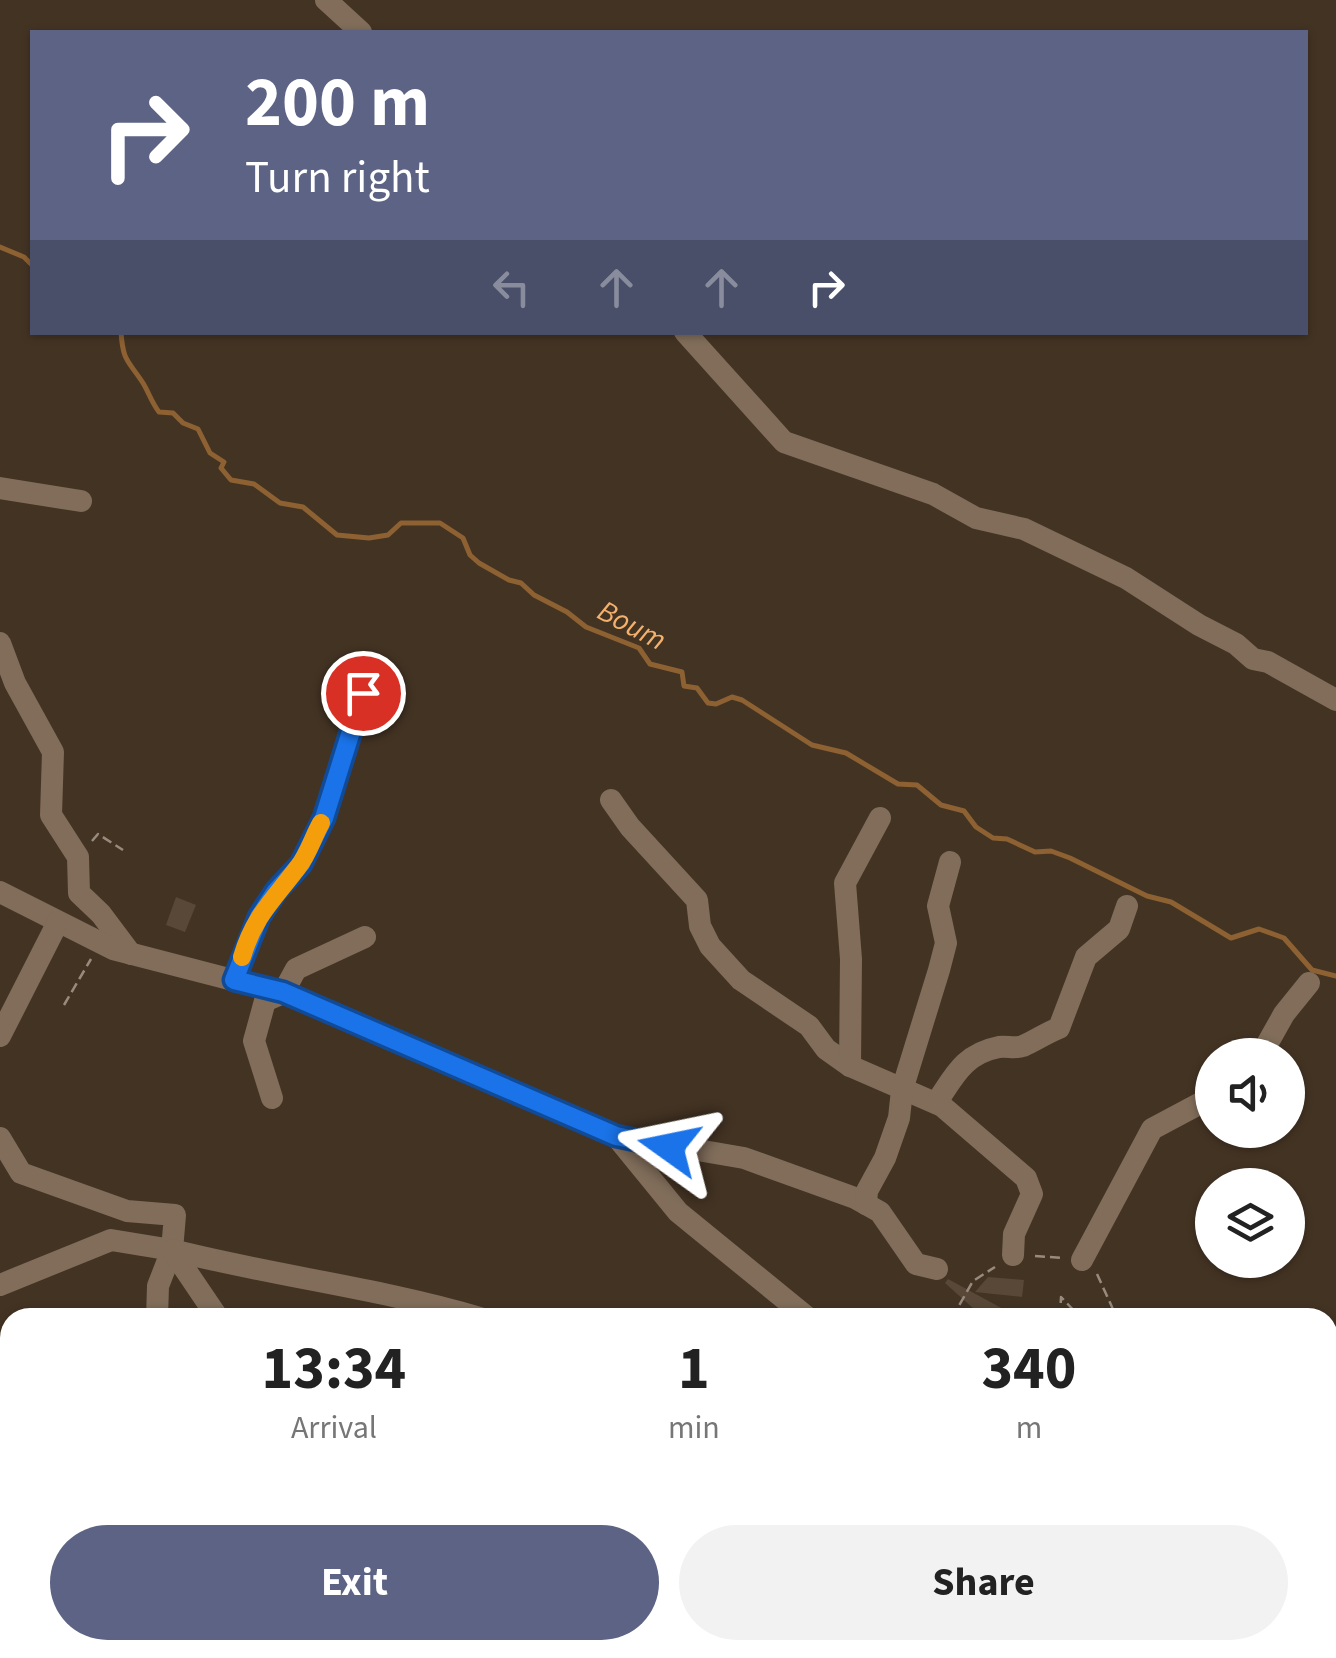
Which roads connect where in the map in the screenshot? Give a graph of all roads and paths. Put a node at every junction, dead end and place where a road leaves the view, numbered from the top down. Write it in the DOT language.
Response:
graph roads {
  1 [pos="326,0"];
  2 [pos="359,30"];
  3 [pos="687,335"];
  4 [pos="0,488"];
  5 [pos="81,501"];
  6 [pos="0,643"];
  7 [pos="363,693"];
  8 [pos="1336,700"];
  9 [pos="611,800"];
  10 [pos="880,818"];
  11 [pos="124,850"];
  12 [pos="78,857"];
  13 [pos="950,862"];
  14 [pos="0,892"];
  15 [pos="1127,906"];
  16 [pos="58,922"];
  17 [pos="365,936"];
  18 [pos="122,951"];
  19 [pos="234,980"];
  20 [pos="1309,983"];
  21 [pos="283,992"];
  22 [pos="64,1005"];
  23 [pos="0,1036"];
  24 [pos="1271,1038"];
  25 [pos="850,1066"];
  26 [pos="902,1090"];
  27 [pos="272,1098"];
  28 [pos="936,1103"];
  29 [pos="1195,1105"];
  30 [pos="616,1136"];
  31 [pos="0,1138"];
  32 [pos="866,1204"];
  33 [pos="172,1250"];
  34 [pos="1013,1255"];
  35 [pos="1082,1260"];
  36 [pos="937,1269"];
  37 [pos="0,1286"];
  38 [pos="158,1308"];
  39 [pos="211,1308"];
  40 [pos="446,1308"];
  41 [pos="796,1308"];
  42 [pos="1060,1308"];
  43 [pos="1072,1308"];
  44 [pos="1112,1308"];
  1 -- 2 [label="street"];
  3 -- 8 [label="street"];
  4 -- 5 [label="street"];
  6 -- 12 [label="street"];
  7 -- 19 [label="street"];
  9 -- 25 [label="street"];
  10 -- 25 [label="street"];
  11 -- 12 [label="path"];
  12 -- 18 [label="street"];
  13 -- 26 [label="street"];
  14 -- 16 [label="street"];
  15 -- 28 [label="street"];
  16 -- 18 [label="street"];
  16 -- 23 [label="street"];
  17 -- 21 [label="street"];
  18 -- 19 [label="street"];
  18 -- 22 [label="path"];
  19 -- 21 [label="street"];
  20 -- 24 [label="street"];
  21 -- 27 [label="street"];
  21 -- 30 [label="street"];
  25 -- 26 [label="street"];
  26 -- 28 [label="street"];
  26 -- 32 [label="street"];
  28 -- 34 [label="street"];
  29 -- 35 [label="street"];
  30 -- 32 [label="street"];
  30 -- 41 [label="street"];
  31 -- 33 [label="street"];
  32 -- 36 [label="street"];
  33 -- 37 [label="street"];
  33 -- 38 [label="street"];
  33 -- 39 [label="street"];
  33 -- 40 [label="street"];
  35 -- 44 [label="path"];
  42 -- 43 [label="path"];
}
